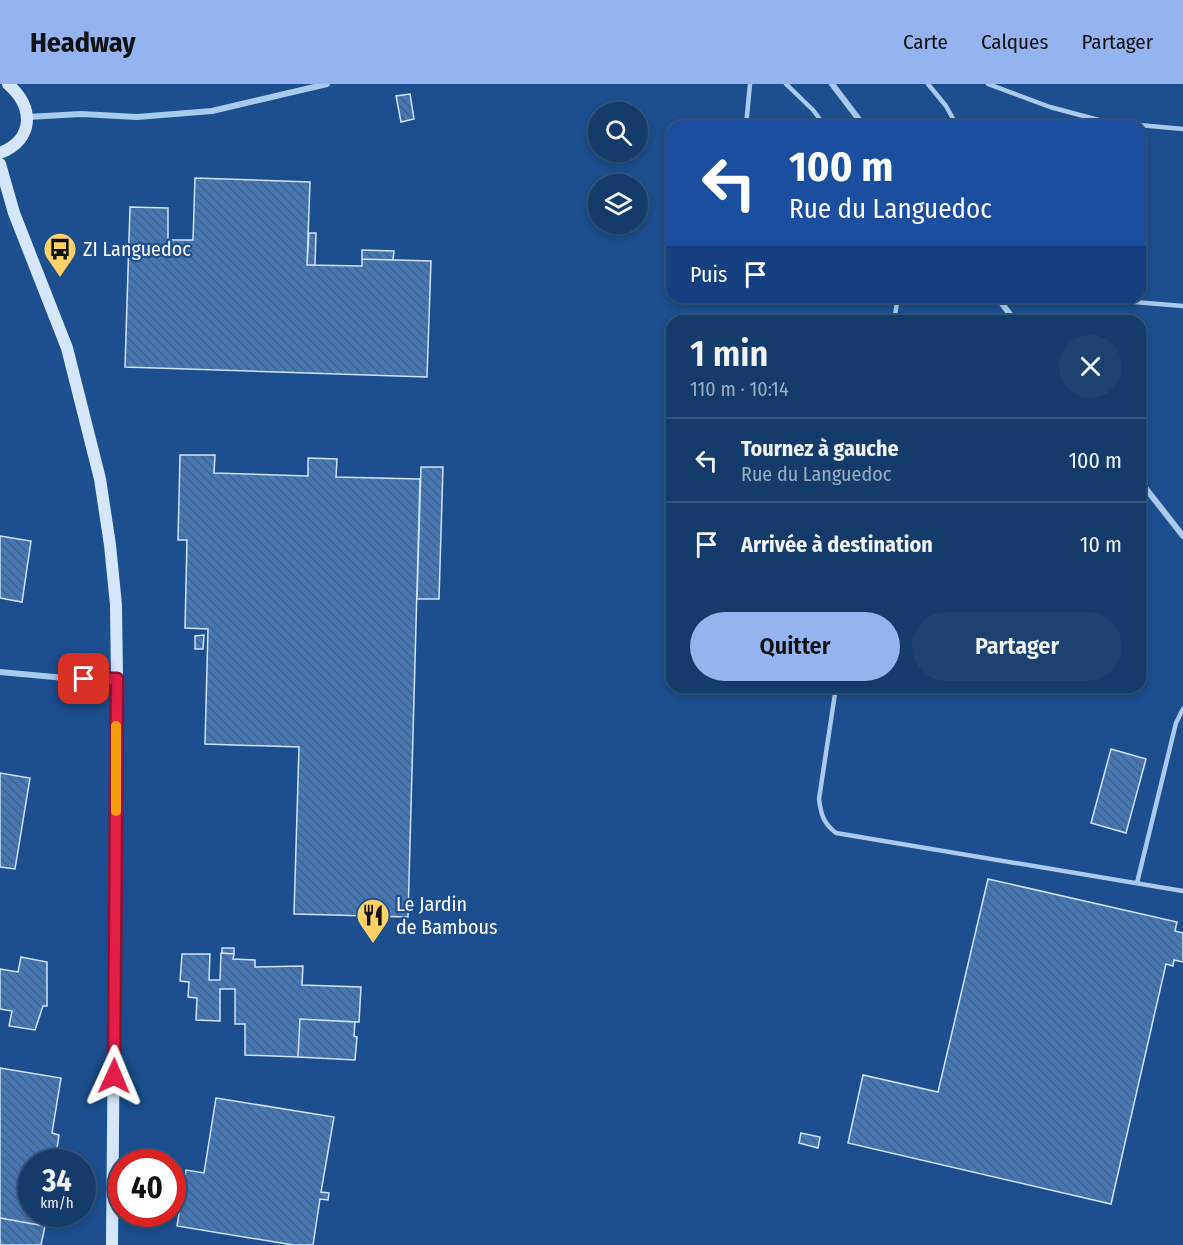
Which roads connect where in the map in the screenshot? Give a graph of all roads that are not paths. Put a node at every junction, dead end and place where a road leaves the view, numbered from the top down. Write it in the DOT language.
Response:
graph roads {
  1 [pos="8,84"];
  2 [pos="327,84"];
  3 [pos="750,84"];
  4 [pos="786,84"];
  5 [pos="832,84"];
  6 [pos="928,84"];
  7 [pos="988,84"];
  8 [pos="27,117"];
  9 [pos="747,120"];
  10 [pos="820,120"];
  11 [pos="859,120"];
  12 [pos="954,120"];
  13 [pos="1099,120"];
  14 [pos="1146,126"];
  15 [pos="1183,129"];
  16 [pos="0,153"];
  17 [pos="0,164"];
  18 [pos="1146,303"];
  19 [pos="1183,306"];
  20 [pos="1146,489"];
  21 [pos="1183,536"];
  22 [pos="0,672"];
  23 [pos="117,679"];
  24 [pos="835,693"];
  25 [pos="1183,709"];
  26 [pos="1137,883"];
  27 [pos="1183,891"];
  28 [pos="112,1245"];
  1 -- 8 [label="street"];
  2 -- 8 [label="street"];
  3 -- 9 [label="lane"];
  4 -- 10 [label="lane"];
  5 -- 11 [label="street"];
  6 -- 12 [label="lane"];
  7 -- 13 [label="lane"];
  8 -- 16 [label="street"];
  14 -- 15 [label="lane"];
  17 -- 23 [label="street"];
  18 -- 19 [label="lane"];
  20 -- 21 [label="street"];
  22 -- 23 [label="street"];
  23 -- 28 [label="street"];
  24 -- 26 [label="lane"];
  25 -- 26 [label="lane"];
  26 -- 27 [label="lane"];
}
